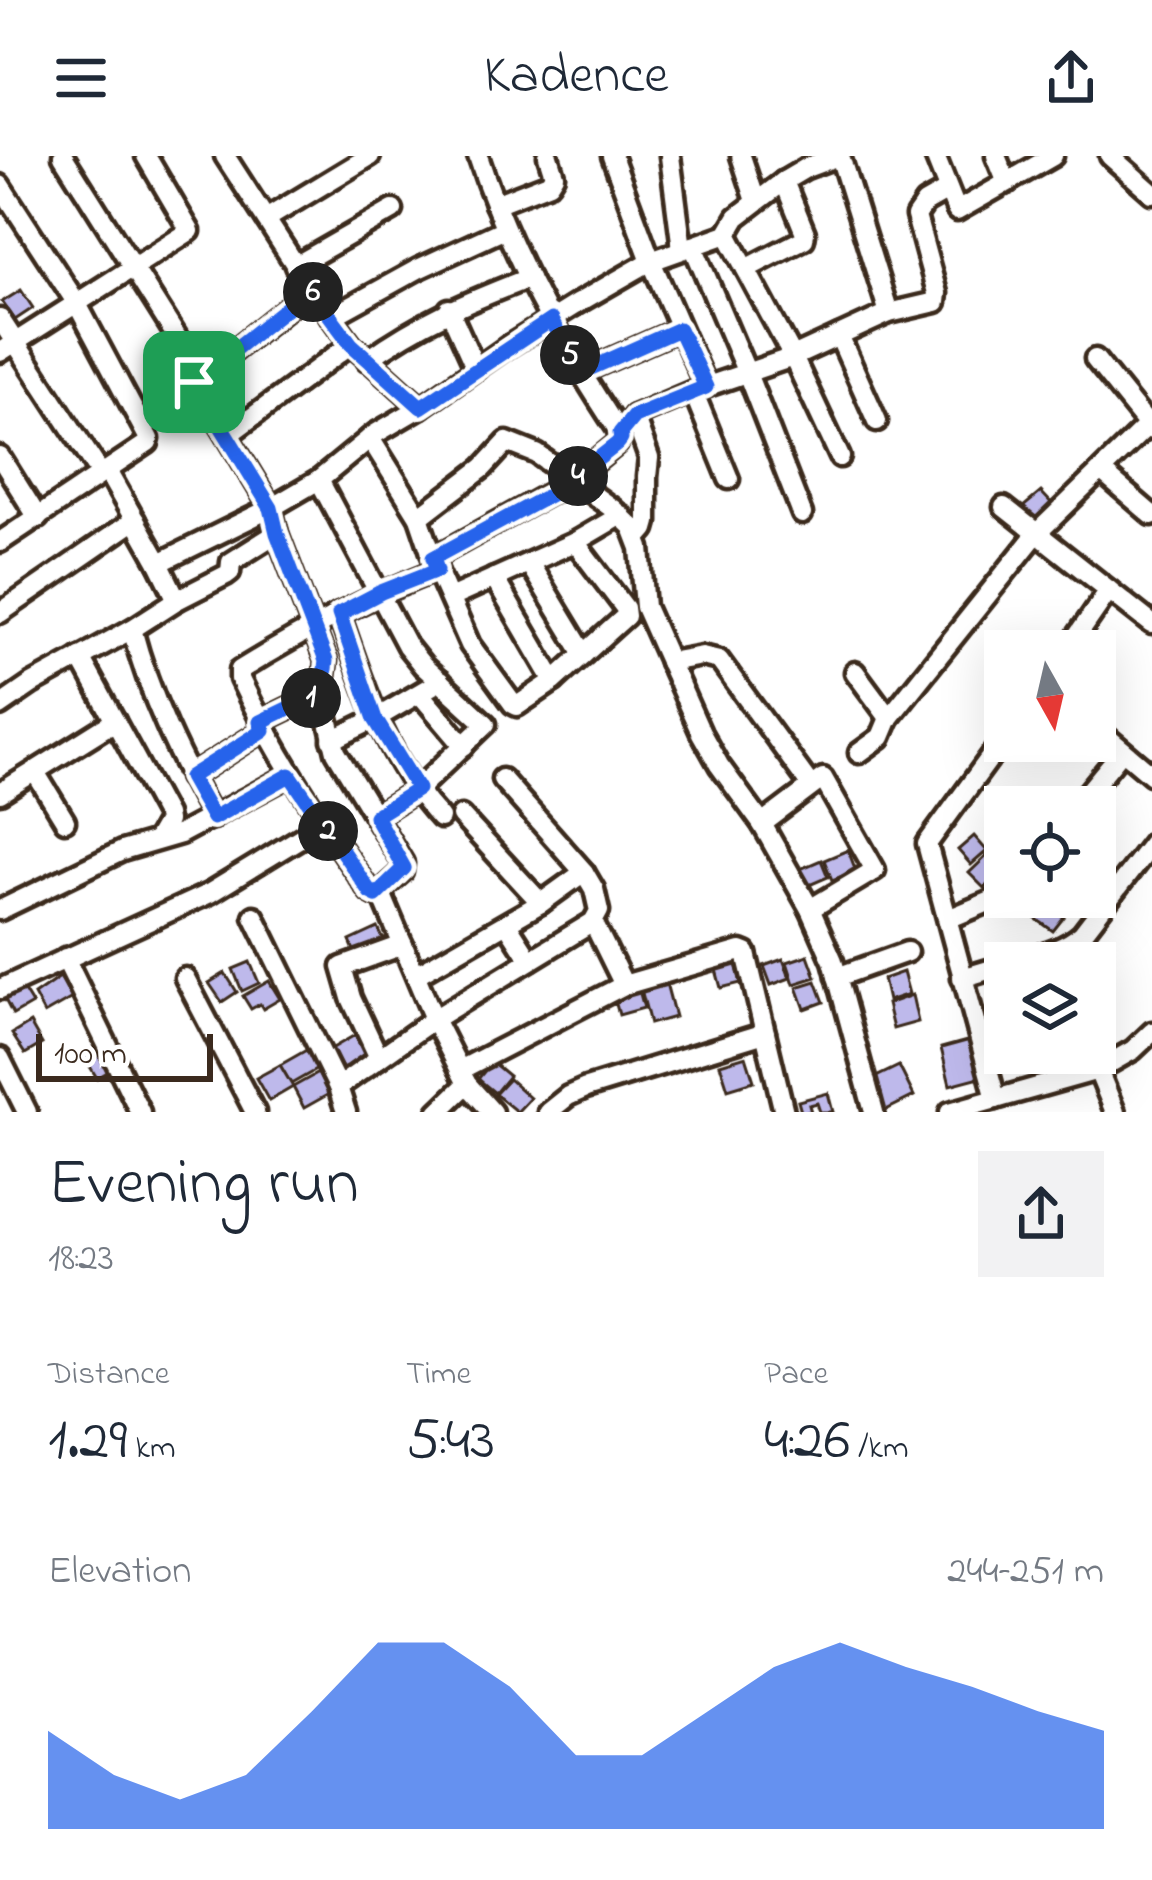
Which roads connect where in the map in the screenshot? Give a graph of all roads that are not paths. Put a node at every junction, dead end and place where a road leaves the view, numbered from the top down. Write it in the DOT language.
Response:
graph roads {
  1 [pos="63,156"];
  2 [pos="146,156"];
  3 [pos="225,156"];
  4 [pos="370,156"];
  5 [pos="478,156"];
  6 [pos="548,156"];
  7 [pos="612,156"];
  8 [pos="670,156"];
  9 [pos="766,156"];
  10 [pos="839,156"];
  11 [pos="935,156"];
  12 [pos="996,156"];
  13 [pos="1053,156"];
  14 [pos="1110,156"];
  15 [pos="743,161"];
  16 [pos="804,162"];
  17 [pos="784,181"];
  18 [pos="1007,183"];
  19 [pos="0,184"];
  20 [pos="948,190"];
  21 [pos="1152,192"];
  22 [pos="756,201"];
  23 [pos="495,204"];
  24 [pos="393,210"];
  25 [pos="266,219"];
  26 [pos="506,230"];
  27 [pos="727,234"];
  28 [pos="687,248"];
  29 [pos="651,261"];
  30 [pos="295,266"];
  31 [pos="131,267"];
  32 [pos="746,269"];
  33 [pos="529,278"];
  34 [pos="310,289"];
  35 [pos="76,302"];
  36 [pos="449,310"];
  37 [pos="889,313"];
  38 [pos="331,317"];
  39 [pos="0,319"];
  40 [pos="551,320"];
  41 [pos="679,329"];
  42 [pos="838,336"];
  43 [pos="351,344"];
  44 [pos="8,347"];
  45 [pos="793,357"];
  46 [pos="367,359"];
  47 [pos="1095,359"];
  48 [pos="476,369"];
  49 [pos="580,373"];
  50 [pos="747,373"];
  51 [pos="194,382"];
  52 [pos="699,389"];
  53 [pos="421,407"];
  54 [pos="634,416"];
  55 [pos="877,421"];
  56 [pos="1150,426"];
  57 [pos="620,433"];
  58 [pos="228,435"];
  59 [pos="370,438"];
  60 [pos="0,457"];
  61 [pos="840,457"];
  62 [pos="104,472"];
  63 [pos="1102,472"];
  64 [pos="729,479"];
  65 [pos="319,480"];
  66 [pos="572,481"];
  67 [pos="1004,507"];
  68 [pos="271,508"];
  69 [pos="802,514"];
  70 [pos="621,515"];
  71 [pos="1152,515"];
  72 [pos="419,517"];
  73 [pos="38,518"];
  74 [pos="135,520"];
  75 [pos="277,533"];
  76 [pos="1037,533"];
  77 [pos="638,537"];
  78 [pos="0,542"];
  79 [pos="575,542"];
  80 [pos="160,563"];
  81 [pos="529,563"];
  82 [pos="435,564"];
  83 [pos="494,578"];
  84 [pos="1109,590"];
  85 [pos="381,592"];
  86 [pos="449,598"];
  87 [pos="177,600"];
  88 [pos="0,613"];
  89 [pos="339,614"];
  90 [pos="1152,624"];
  91 [pos="314,626"];
  92 [pos="132,629"];
  93 [pos="1081,630"];
  94 [pos="584,654"];
  95 [pos="80,657"];
  96 [pos="669,662"];
  97 [pos="855,672"];
  98 [pos="440,681"];
  99 [pos="554,682"];
  100 [pos="322,692"];
  101 [pos="420,694"];
  102 [pos="0,706"];
  103 [pos="889,718"];
  104 [pos="375,719"];
  105 [pos="115,721"];
  106 [pos="262,726"];
  107 [pos="332,740"];
  108 [pos="464,746"];
  109 [pos="1116,746"];
  110 [pos="1122,751"];
  111 [pos="859,753"];
  112 [pos="986,762"];
  113 [pos="35,772"];
  114 [pos="290,775"];
  115 [pos="1152,775"];
  116 [pos="190,777"];
  117 [pos="502,779"];
  118 [pos="811,786"];
  119 [pos="1093,786"];
  120 [pos="418,789"];
  121 [pos="0,793"];
  122 [pos="461,815"];
  123 [pos="375,816"];
  124 [pos="213,818"];
  125 [pos="440,818"];
  126 [pos="65,821"];
  127 [pos="323,824"];
  128 [pos="762,824"];
  129 [pos="156,840"];
  130 [pos="1152,843"];
  131 [pos="584,872"];
  132 [pos="383,901"];
  133 [pos="2,902"];
  134 [pos="542,903"];
  135 [pos="984,904"];
  136 [pos="810,909"];
  137 [pos="254,916"];
  138 [pos="948,919"];
  139 [pos="592,922"];
  140 [pos="507,924"];
  141 [pos="1073,942"];
  142 [pos="403,945"];
  143 [pos="907,952"];
  144 [pos="65,958"];
  145 [pos="530,960"];
  146 [pos="984,971"];
  147 [pos="416,974"];
  148 [pos="837,977"];
  149 [pos="185,978"];
  150 [pos="962,978"];
  151 [pos="624,985"];
  152 [pos="0,989"];
  153 [pos="434,1019"];
  154 [pos="1152,1032"];
  155 [pos="765,1033"];
  156 [pos="0,1058"];
  157 [pos="379,1058"];
  158 [pos="1116,1060"];
  159 [pos="1084,1074"];
  160 [pos="1100,1074"];
  161 [pos="464,1077"];
  162 [pos="338,1087"];
  163 [pos="996,1099"];
  164 [pos="24,1111"];
  165 [pos="140,1112"];
  166 [pos="255,1112"];
  167 [pos="346,1112"];
  168 [pos="438,1112"];
  169 [pos="492,1112"];
  170 [pos="548,1112"];
  171 [pos="784,1112"];
  172 [pos="874,1112"];
  173 [pos="950,1112"];
  174 [pos="1115,1112"];
  1 -- 31 [label="street"];
  2 -- 31 [label="street"];
  3 -- 25 [label="street"];
  4 -- 25 [label="street"];
  5 -- 23 [label="street"];
  6 -- 23 [label="street"];
  7 -- 29 [label="street"];
  8 -- 28 [label="street"];
  9 -- 15 [label="street"];
  10 -- 16 [label="street"];
  10 -- 37 [label="street"];
  11 -- 20 [label="street"];
  12 -- 18 [label="street"];
  13 -- 18 [label="street"];
  14 -- 21 [label="street"];
  15 -- 22 [label="street"];
  16 -- 17 [label="street"];
  17 -- 22 [label="street"];
  17 -- 32 [label="street"];
  18 -- 20 [label="street"];
  19 -- 35 [label="street"];
  20 -- 37 [label="street"];
  22 -- 27 [label="street"];
  23 -- 26 [label="street"];
  24 -- 30 [label="street"];
  25 -- 30 [label="street"];
  26 -- 33 [label="street"];
  26 -- 38 [label="street"];
  27 -- 28 [label="street"];
  27 -- 32 [label="street"];
  28 -- 29 [label="street"];
  28 -- 50 [label="street"];
  29 -- 40 [label="street"];
  29 -- 41 [label="street"];
  30 -- 34 [label="street"];
  31 -- 35 [label="street"];
  31 -- 51 [label="street"];
  32 -- 45 [label="street"];
  33 -- 36 [label="street"];
  33 -- 40 [label="street"];
  34 -- 38 [label="street"];
  34 -- 51 [label="street"];
  35 -- 44 [label="street"];
  35 -- 62 [label="street"];
  36 -- 46 [label="street"];
  36 -- 48 [label="street"];
  37 -- 42 [label="street"];
  38 -- 43 [label="street"];
  39 -- 44 [label="street"];
  40 -- 48 [label="street"];
  40 -- 49 [label="street"];
  41 -- 49 [label="street"];
  41 -- 52 [label="street"];
  42 -- 45 [label="street"];
  42 -- 55 [label="street"];
  43 -- 46 [label="street"];
  43 -- 58 [label="street"];
  44 -- 62 [label="street"];
  45 -- 50 [label="street"];
  45 -- 61 [label="street"];
  46 -- 53 [label="street"];
  47 -- 56 [label="street"];
  48 -- 53 [label="street"];
  49 -- 57 [label="street"];
  50 -- 52 [label="street"];
  50 -- 69 [label="street"];
  51 -- 58 [label="street"];
  52 -- 54 [label="street"];
  52 -- 64 [label="street"];
  53 -- 59 [label="street"];
  54 -- 57 [label="street"];
  54 -- 77 [label="street"];
  56 -- 63 [label="street"];
  57 -- 66 [label="street"];
  58 -- 68 [label="street"];
  59 -- 65 [label="street"];
  59 -- 72 [label="street"];
  60 -- 73 [label="street"];
  62 -- 73 [label="street"];
  62 -- 74 [label="street"];
  63 -- 71 [label="street"];
  63 -- 76 [label="street"];
  65 -- 68 [label="street"];
  65 -- 85 [label="street"];
  66 -- 70 [label="street"];
  66 -- 72 [label="street"];
  66 -- 82 [label="street"];
  67 -- 76 [label="street"];
  68 -- 75 [label="street"];
  68 -- 80 [label="street"];
  70 -- 77 [label="street"];
  70 -- 79 [label="street"];
  72 -- 82 [label="street"];
  73 -- 78 [label="street"];
  74 -- 80 [label="street"];
  74 -- 88 [label="street"];
  75 -- 87 [label="street"];
  75 -- 91 [label="street"];
  76 -- 84 [label="street"];
  76 -- 103 [label="street"];
  77 -- 96 [label="street"];
  79 -- 81 [label="street"];
  79 -- 94 [label="street"];
  80 -- 87 [label="street"];
  81 -- 83 [label="street"];
  81 -- 94 [label="street"];
  82 -- 85 [label="street"];
  82 -- 86 [label="street"];
  83 -- 86 [label="street"];
  83 -- 99 [label="street"];
  84 -- 90 [label="street"];
  84 -- 93 [label="street"];
  85 -- 89 [label="street"];
  85 -- 98 [label="street"];
  86 -- 99 [label="street"];
  87 -- 92 [label="street"];
  89 -- 91 [label="street"];
  89 -- 104 [label="street"];
  91 -- 100 [label="street"];
  91 -- 106 [label="street"];
  92 -- 95 [label="street"];
  92 -- 116 [label="street"];
  94 -- 99 [label="street"];
  95 -- 102 [label="street"];
  95 -- 105 [label="street"];
  96 -- 118 [label="street"];
  96 -- 128 [label="street"];
  97 -- 103 [label="street"];
  98 -- 101 [label="street"];
  98 -- 108 [label="street"];
  100 -- 106 [label="street"];
  100 -- 107 [label="street"];
  101 -- 104 [label="street"];
  101 -- 108 [label="street"];
  103 -- 111 [label="street"];
  104 -- 107 [label="street"];
  104 -- 120 [label="street"];
  105 -- 113 [label="street"];
  105 -- 129 [label="street"];
  106 -- 114 [label="street"];
  106 -- 116 [label="street"];
  107 -- 123 [label="street"];
  108 -- 120 [label="street"];
  109 -- 110 [label="street"];
  110 -- 115 [label="street"];
  110 -- 119 [label="street"];
  112 -- 138 [label="street"];
  113 -- 121 [label="street"];
  113 -- 126 [label="street"];
  114 -- 124 [label="street"];
  114 -- 127 [label="street"];
  116 -- 124 [label="street"];
  117 -- 131 [label="street"];
  118 -- 128 [label="street"];
  118 -- 136 [label="street"];
  120 -- 123 [label="street"];
  120 -- 125 [label="street"];
  122 -- 134 [label="street"];
  123 -- 132 [label="street"];
  124 -- 129 [label="street"];
  127 -- 132 [label="street"];
  127 -- 144 [label="street"];
  128 -- 136 [label="street"];
  129 -- 133 [label="street"];
  130 -- 141 [label="street"];
  131 -- 134 [label="street"];
  131 -- 139 [label="street"];
  132 -- 142 [label="street"];
  134 -- 140 [label="street"];
  135 -- 138 [label="street"];
  136 -- 148 [label="street"];
  137 -- 162 [label="street"];
  138 -- 150 [label="street"];
  139 -- 145 [label="street"];
  139 -- 151 [label="street"];
  140 -- 145 [label="street"];
  140 -- 147 [label="street"];
  142 -- 147 [label="street"];
  142 -- 157 [label="street"];
  143 -- 148 [label="street"];
  144 -- 152 [label="street"];
  144 -- 165 [label="street"];
  145 -- 153 [label="street"];
  146 -- 150 [label="street"];
  147 -- 153 [label="street"];
  148 -- 172 [label="street"];
  149 -- 166 [label="street"];
  150 -- 163 [label="street"];
  151 -- 155 [label="street"];
  151 -- 161 [label="street"];
  153 -- 157 [label="street"];
  153 -- 161 [label="street"];
  154 -- 158 [label="street"];
  155 -- 170 [label="street"];
  155 -- 171 [label="street"];
  156 -- 164 [label="street"];
  157 -- 162 [label="street"];
  159 -- 163 [label="street"];
  160 -- 174 [label="street"];
  161 -- 168 [label="street"];
  161 -- 169 [label="street"];
  162 -- 167 [label="street"];
  163 -- 173 [label="street"];
}
